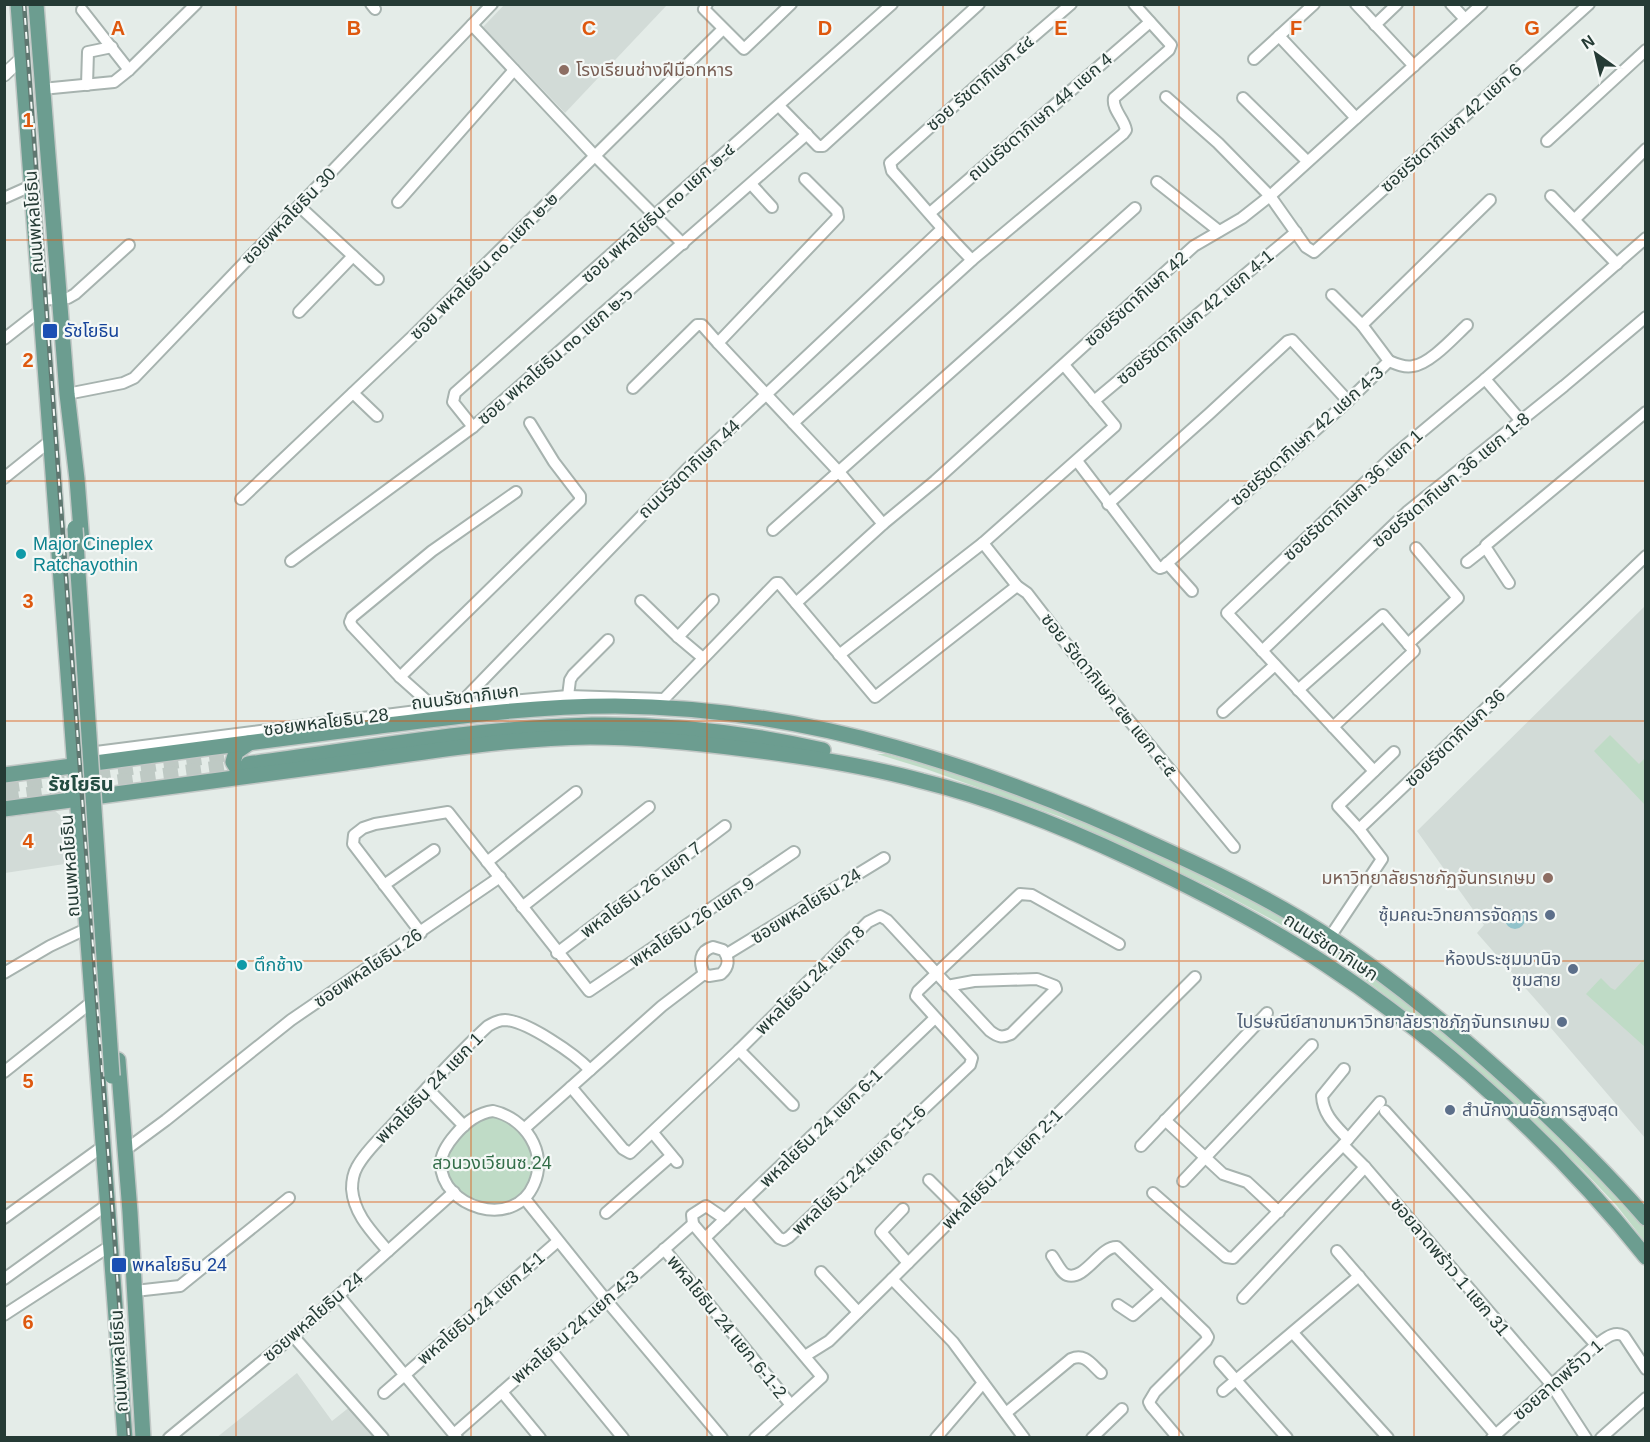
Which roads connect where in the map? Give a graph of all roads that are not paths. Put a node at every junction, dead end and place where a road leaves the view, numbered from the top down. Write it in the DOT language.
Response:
graph roads {
  1 [pos="18,4"];
  2 [pos="36,4"];
  3 [pos="196,4"];
  4 [pos="492,4"];
  5 [pos="791,4"];
  6 [pos="891,4"];
  7 [pos="979,4"];
  8 [pos="1071,4"];
  9 [pos="1134,4"];
  10 [pos="1314,4"];
  11 [pos="1356,4"];
  12 [pos="1397,4"];
  13 [pos="1451,4"];
  14 [pos="1482,4"];
  15 [pos="1589,4"];
  16 [pos="706,6"];
  17 [pos="82,10"];
  18 [pos="1465,19"];
  19 [pos="1150,22"];
  20 [pos="472,25"];
  21 [pos="1375,25"];
  22 [pos="723,29"];
  23 [pos="1280,36"];
  24 [pos="112,47"];
  25 [pos="1646,50"];
  26 [pos="22,58"];
  27 [pos="1254,59"];
  28 [pos="1414,66"];
  29 [pos="129,70"];
  30 [pos="514,70"];
  31 [pos="4,75"];
  32 [pos="87,85"];
  33 [pos="42,89"];
  34 [pos="1166,97"];
  35 [pos="1243,98"];
  36 [pos="780,105"];
  37 [pos="1356,118"];
  38 [pos="807,134"];
  39 [pos="1546,141"];
  40 [pos="1646,149"];
  41 [pos="594,155"];
  42 [pos="1307,161"];
  43 [pos="805,179"];
  44 [pos="1157,182"];
  45 [pos="751,184"];
  46 [pos="31,186"];
  47 [pos="1270,196"];
  48 [pos="1551,196"];
  49 [pos="4,198"];
  50 [pos="1490,200"];
  51 [pos="398,202"];
  52 [pos="299,206"];
  53 [pos="772,207"];
  54 [pos="1135,208"];
  55 [pos="930,213"];
  56 [pos="655,215"];
  57 [pos="1575,219"];
  58 [pos="942,229"];
  59 [pos="1219,231"];
  60 [pos="1296,232"];
  61 [pos="1646,238"];
  62 [pos="684,244"];
  63 [pos="129,246"];
  64 [pos="353,256"];
  65 [pos="972,260"];
  66 [pos="1617,264"];
  67 [pos="378,279"];
  68 [pos="1332,295"];
  69 [pos="59,298"];
  70 [pos="40,305"];
  71 [pos="299,312"];
  72 [pos="1646,317"];
  73 [pos="1362,325"];
  74 [pos="1467,325"];
  75 [pos="4,339"];
  76 [pos="718,343"];
  77 [pos="1389,361"];
  78 [pos="1064,365"];
  79 [pos="1485,379"];
  80 [pos="633,388"];
  81 [pos="353,393"];
  82 [pos="67,394"];
  83 [pos="767,394"];
  84 [pos="1094,401"];
  85 [pos="1348,401"];
  86 [pos="1646,412"];
  87 [pos="377,416"];
  88 [pos="1521,421"];
  89 [pos="530,423"];
  90 [pos="793,423"];
  91 [pos="473,427"];
  92 [pos="50,434"];
  93 [pos="71,437"];
  94 [pos="1077,461"];
  95 [pos="839,472"];
  96 [pos="4,478"];
  97 [pos="516,492"];
  98 [pos="241,500"];
  99 [pos="1108,504"];
  100 [pos="883,524"];
  101 [pos="70,529"];
  102 [pos="773,530"];
  103 [pos="983,543"];
  104 [pos="1486,547"];
  105 [pos="1416,548"];
  106 [pos="1646,556"];
  107 [pos="291,561"];
  108 [pos="1467,562"];
  109 [pos="1167,563"];
  110 [pos="1509,583"];
  111 [pos="1017,586"];
  112 [pos="1192,591"];
  113 [pos="713,600"];
  114 [pos="641,602"];
  115 [pos="796,603"];
  116 [pos="678,637"];
  117 [pos="608,640"];
  118 [pos="1408,644"];
  119 [pos="1262,651"];
  120 [pos="839,655"];
  121 [pos="703,658"];
  122 [pos="1275,665"];
  123 [pos="400,676"];
  124 [pos="92,682"];
  125 [pos="70,686"];
  126 [pos="1298,690"];
  127 [pos="568,696"];
  128 [pos="663,703"];
  129 [pos="456,706"];
  130 [pos="1223,712"];
  131 [pos="440,713"];
  132 [pos="1333,727"];
  133 [pos="1394,752"];
  134 [pos="928,756"];
  135 [pos="97,757"];
  136 [pos="249,758"];
  137 [pos="75,766"];
  138 [pos="1374,771"];
  139 [pos="4,775"];
  140 [pos="576,792"];
  141 [pos="100,795"];
  142 [pos="76,799"];
  143 [pos="649,807"];
  144 [pos="4,809"];
  145 [pos="725,826"];
  146 [pos="1359,829"];
  147 [pos="1234,847"];
  148 [pos="434,850"];
  149 [pos="104,851"];
  150 [pos="80,852"];
  151 [pos="794,852"];
  152 [pos="884,858"];
  153 [pos="487,862"];
  154 [pos="500,878"];
  155 [pos="384,885"];
  156 [pos="522,907"];
  157 [pos="86,929"];
  158 [pos="421,933"];
  159 [pos="1330,937"];
  160 [pos="1119,944"];
  161 [pos="557,953"];
  162 [pos="727,954"];
  163 [pos="4,974"];
  164 [pos="704,974"];
  165 [pos="936,975"];
  166 [pos="1195,976"];
  167 [pos="947,986"];
  168 [pos="93,1001"];
  169 [pos="1267,1012"];
  170 [pos="935,1018"];
  171 [pos="1312,1046"];
  172 [pos="739,1050"];
  173 [pos="590,1070"];
  174 [pos="1344,1070"];
  175 [pos="4,1072"];
  176 [pos="109,1076"];
  177 [pos="571,1087"];
  178 [pos="427,1088"];
  179 [pos="793,1105"];
  180 [pos="1165,1120"];
  181 [pos="464,1126"];
  182 [pos="525,1128"];
  183 [pos="653,1133"];
  184 [pos="1346,1142"];
  185 [pos="123,1145"];
  186 [pos="1141,1146"];
  187 [pos="103,1154"];
  188 [pos="1206,1157"];
  189 [pos="1365,1167"];
  190 [pos="929,1180"];
  191 [pos="1183,1181"];
  192 [pos="454,1192"];
  193 [pos="1153,1193"];
  194 [pos="289,1198"];
  195 [pos="525,1199"];
  196 [pos="745,1200"];
  197 [pos="108,1204"];
  198 [pos="903,1209"];
  199 [pos="960,1211"];
  200 [pos="1279,1212"];
  201 [pos="606,1213"];
  202 [pos="4,1218"];
  203 [pos="1646,1218"];
  204 [pos="725,1219"];
  205 [pos="694,1225"];
  206 [pos="706,1237"];
  207 [pos="558,1241"];
  208 [pos="110,1246"];
  209 [pos="664,1249"];
  210 [pos="388,1251"];
  211 [pos="1337,1251"];
  212 [pos="1052,1256"];
  213 [pos="1646,1257"];
  214 [pos="908,1263"];
  215 [pos="821,1272"];
  216 [pos="1359,1276"];
  217 [pos="4,1279"];
  218 [pos="892,1279"];
  219 [pos="1161,1290"];
  220 [pos="135,1291"];
  221 [pos="339,1296"];
  222 [pos="1243,1298"];
  223 [pos="606,1300"];
  224 [pos="1118,1305"];
  225 [pos="858,1312"];
  226 [pos="4,1315"];
  227 [pos="1293,1333"];
  228 [pos="293,1336"];
  229 [pos="1596,1345"];
  230 [pos="550,1350"];
  231 [pos="805,1356"];
  232 [pos="1220,1362"];
  233 [pos="1646,1369"];
  234 [pos="1101,1373"];
  235 [pos="404,1375"];
  236 [pos="1237,1380"];
  237 [pos="983,1383"];
  238 [pos="1551,1384"];
  239 [pos="1223,1391"];
  240 [pos="502,1392"];
  241 [pos="384,1393"];
  242 [pos="1646,1398"];
  243 [pos="790,1405"];
  244 [pos="1122,1409"];
  245 [pos="1006,1413"];
  246 [pos="456,1436"];
  247 [pos="1494,1436"];
  248 [pos="125,1437"];
  249 [pos="143,1437"];
  250 [pos="169,1437"];
  251 [pos="384,1437"];
  252 [pos="540,1437"];
  253 [pos="623,1437"];
  254 [pos="722,1437"];
  255 [pos="755,1437"];
  256 [pos="936,1437"];
  257 [pos="1023,1437"];
  258 [pos="1092,1437"];
  259 [pos="1179,1437"];
  260 [pos="1287,1437"];
  261 [pos="1388,1437"];
  262 [pos="1586,1437"];
  263 [pos="1601,1437"];
  1 -- 26 [label="main road, ถนนพหลโยธิน"];
  2 -- 33 [label="main road, ถนนพหลโยธิน"];
  3 -- 29 [label="street"];
  4 -- 20 [label="street, ซอยพหลโยธิน 30"];
  5 -- 22 [label="street"];
  6 -- 36 [label="street, ซอย พหลโยธิน ๓๐ แยก ๒-๔"];
  7 -- 38 [label="street"];
  8 -- 55 [label="street, ซอย รัชดาภิเษก ๔๔"];
  9 -- 19 [label="street"];
  10 -- 23 [label="street"];
  11 -- 21 [label="street"];
  12 -- 21 [label="street"];
  13 -- 18 [label="street"];
  14 -- 18 [label="street, ซอยรัชดาภิเษก 42"];
  15 -- 60 [label="street, ซอยรัชดาภิเษก 42 แยก 6"];
  16 -- 22 [label="street"];
  17 -- 24 [label="street"];
  18 -- 28 [label="street, ซอยรัชดาภิเษก 42"];
  19 -- 55 [label="street, ถนนรัชดาภิเษก 44 แยก 4"];
  19 -- 65 [label="street"];
  20 -- 30 [label="street"];
  20 -- 52 [label="street, ซอยพหลโยธิน 30"];
  21 -- 28 [label="street"];
  22 -- 41 [label="street, ซอย พหลโยธิน ๓๐ แยก ๒-๒"];
  23 -- 27 [label="street"];
  23 -- 37 [label="street"];
  24 -- 29 [label="street"];
  24 -- 32 [label="street"];
  25 -- 39 [label="street"];
  26 -- 31 [label="street"];
  26 -- 46 [label="main road, ถนนพหลโยธิน"];
  28 -- 37 [label="street, ซอยรัชดาภิเษก 42"];
  29 -- 32 [label="street"];
  30 -- 41 [label="street"];
  30 -- 51 [label="street"];
  32 -- 33 [label="street"];
  33 -- 69 [label="main road, ถนนพหลโยธิน"];
  34 -- 47 [label="street"];
  35 -- 42 [label="street"];
  36 -- 38 [label="street"];
  36 -- 56 [label="street, ซอย พหลโยธิน ๓๐ แยก ๒-๔"];
  37 -- 42 [label="street, ซอยรัชดาภิเษก 42"];
  38 -- 45 [label="street, ซอย พหลโยธิน ๓๐ แยก ๒-๖"];
  40 -- 57 [label="street"];
  41 -- 56 [label="street"];
  41 -- 81 [label="street, ซอย พหลโยธิน ๓๐ แยก ๒-๒"];
  42 -- 47 [label="street, ซอยรัชดาภิเษก 42"];
  43 -- 76 [label="street"];
  44 -- 59 [label="street"];
  45 -- 53 [label="street"];
  45 -- 62 [label="street, ซอย พหลโยธิน ๓๐ แยก ๒-๖"];
  46 -- 49 [label="street"];
  46 -- 70 [label="main road, ถนนพหลโยธิน"];
  47 -- 59 [label="street, ซอยรัชดาภิเษก 42"];
  47 -- 60 [label="street"];
  48 -- 57 [label="street"];
  50 -- 73 [label="street"];
  52 -- 64 [label="street"];
  52 -- 82 [label="street, ซอยพหลโยธิน 30"];
  54 -- 95 [label="street"];
  55 -- 58 [label="street"];
  56 -- 62 [label="street"];
  56 -- 91 [label="street, ซอย พหลโยธิน ๓๐ แยก ๒-๔"];
  57 -- 66 [label="street"];
  58 -- 65 [label="street"];
  58 -- 83 [label="street, ถนนรัชดาภิเษก 44"];
  59 -- 78 [label="street, ซอยรัชดาภิเษก 42"];
  60 -- 84 [label="street, ซอยรัชดาภิเษก 42 แยก 4-1"];
  61 -- 66 [label="street, ซอยรัชดาภิเษก 36 แยก 1"];
  62 -- 91 [label="street, ซอย พหลโยธิน ๓๐ แยก ๒-๖"];
  63 -- 69 [label="street"];
  64 -- 67 [label="street"];
  64 -- 71 [label="street"];
  65 -- 90 [label="street"];
  66 -- 79 [label="street, ซอยรัชดาภิเษก 36 แยก 1"];
  68 -- 73 [label="street, ซอยรัชดาภิเษก 42 แยก 4-3"];
  69 -- 70 [label="street"];
  69 -- 82 [label="main road, ถนนพหลโยธิน"];
  70 -- 75 [label="street"];
  70 -- 92 [label="main road, ถนนพหลโยธิน"];
  72 -- 88 [label="street, ซอยรัชดาภิเษก 36 แยก 1-8"];
  73 -- 77 [label="street, ซอยรัชดาภิเษก 42 แยก 4-3"];
  74 -- 77 [label="street"];
  76 -- 80 [label="street"];
  76 -- 83 [label="street"];
  77 -- 85 [label="street, ซอยรัชดาภิเษก 42 แยก 4-3"];
  78 -- 84 [label="street"];
  78 -- 100 [label="street, ซอยรัชดาภิเษก 42"];
  79 -- 88 [label="street"];
  79 -- 119 [label="street, ซอยรัชดาภิเษก 36 แยก 1"];
  81 -- 87 [label="street"];
  81 -- 98 [label="street, ซอย พหลโยธิน ๓๐ แยก ๒-๒"];
  82 -- 93 [label="main road, ถนนพหลโยธิน"];
  83 -- 90 [label="street"];
  83 -- 129 [label="street, ถนนรัชดาภิเษก 44"];
  84 -- 94 [label="street"];
  85 -- 99 [label="street"];
  85 -- 109 [label="street, ซอยรัชดาภิเษก 42 แยก 4-3"];
  86 -- 104 [label="street"];
  88 -- 119 [label="street, ซอยรัชดาภิเษก 36 แยก 1-8"];
  89 -- 123 [label="street"];
  90 -- 95 [label="street"];
  91 -- 107 [label="street, ซอย พหลโยธิน ๓๐ แยก ๒-๖"];
  92 -- 96 [label="street"];
  92 -- 101 [label="main road, ถนนพหลโยธิน"];
  92 -- 125 [label="main road, ถนนพหลโยธิน"];
  93 -- 101 [label="main road, ถนนพหลโยธิน"];
  93 -- 124 [label="main road, ถนนพหลโยธิน"];
  94 -- 99 [label="street"];
  94 -- 103 [label="street"];
  95 -- 100 [label="street"];
  95 -- 102 [label="street"];
  97 -- 123 [label="street"];
  99 -- 109 [label="street"];
  100 -- 115 [label="street, ซอยรัชดาภิเษก 42"];
  101 -- 176 [label="main road, ถนนพหลโยธิน"];
  103 -- 111 [label="street, ซอย รัชดาภิเษก ๔๒ แยก ๔-๕"];
  103 -- 120 [label="street"];
  104 -- 108 [label="street"];
  104 -- 110 [label="street"];
  105 -- 118 [label="street"];
  106 -- 146 [label="street, ซอยรัชดาภิเษก 36"];
  109 -- 112 [label="street"];
  111 -- 120 [label="street"];
  111 -- 147 [label="street, ซอย รัชดาภิเษก ๔๒ แยก ๔-๕"];
  113 -- 116 [label="street"];
  114 -- 116 [label="street"];
  115 -- 120 [label="street"];
  115 -- 121 [label="street"];
  116 -- 121 [label="street"];
  117 -- 127 [label="street"];
  118 -- 126 [label="street"];
  118 -- 132 [label="street"];
  119 -- 122 [label="street, ซอยรัชดาภิเษก 36 แยก 1"];
  121 -- 128 [label="street"];
  122 -- 126 [label="street, ซอยรัชดาภิเษก 36 แยก 1"];
  122 -- 130 [label="street"];
  123 -- 131 [label="street"];
  124 -- 125 [label="main road"];
  124 -- 135 [label="main road, ถนนพหลโยธิน"];
  125 -- 137 [label="main road, ถนนพหลโยธิน"];
  126 -- 132 [label="street, ซอยรัชดาภิเษก 36 แยก 1"];
  127 -- 128 [label="street, ซอยพหลโยธิน 28"];
  127 -- 129 [label="street, ซอยพหลโยธิน 28"];
  128 -- 131 [label="main road, ถนนรัชดาภิเษก"];
  128 -- 134 [label="main road, ถนนรัชดาภิเษก"];
  129 -- 131 [label="street, ถนนรัชดาภิเษก 44"];
  129 -- 131 [label="street, ซอยพหลโยธิน 28"];
  131 -- 135 [label="street, ซอยพหลโยธิน 28"];
  131 -- 136 [label="main road, ถนนรัชดาภิเษก"];
  132 -- 138 [label="street, ซอยรัชดาภิเษก 36 แยก 1"];
  133 -- 138 [label="street"];
  134 -- 136 [label="main road, ถนนรัชดาภิเษก"];
  134 -- 159 [label="main road, ถนนรัชดาภิเษก"];
  135 -- 136 [label="main road, ถนนรัชดาภิเษก"];
  135 -- 137 [label="main road, ถนนรัชดาภิเษก"];
  135 -- 141 [label="main road, ถนนพหลโยธิน"];
  136 -- 141 [label="main road, ถนนรัชดาภิเษก"];
  136 -- 213 [label="main road, ถนนรัชดาภิเษก"];
  137 -- 139 [label="main road, ถนนรัชดาภิเษก"];
  137 -- 142 [label="main road, ถนนพหลโยธิน"];
  138 -- 146 [label="street"];
  140 -- 153 [label="street"];
  141 -- 142 [label="main road, ถนนรัชดาภิเษก"];
  141 -- 149 [label="main road, ถนนพหลโยธิน"];
  142 -- 144 [label="main road, ถนนรัชดาภิเษก"];
  142 -- 150 [label="main road, ถนนพหลโยธิน"];
  143 -- 156 [label="street"];
  145 -- 161 [label="street, พหลโยธิน 26 แยก 7"];
  146 -- 159 [label="street"];
  148 -- 155 [label="street"];
  149 -- 150 [label="main road"];
  149 -- 185 [label="main road, ถนนพหลโยธิน"];
  150 -- 157 [label="main road, ถนนพหลโยธิน"];
  151 -- 161 [label="street, พหลโยธิน 26 แยก 9"];
  152 -- 162 [label="street, ซอยพหลโยธิน 24"];
  153 -- 154 [label="street"];
  153 -- 155 [label="street"];
  154 -- 156 [label="street"];
  154 -- 158 [label="street, ซอยพหลโยธิน 26"];
  155 -- 158 [label="street"];
  156 -- 161 [label="street"];
  157 -- 163 [label="street"];
  157 -- 168 [label="main road, ถนนพหลโยธิน"];
  158 -- 185 [label="street, ซอยพหลโยธิน 26"];
  159 -- 203 [label="main road, ถนนรัชดาภิเษก"];
  160 -- 165 [label="street"];
  162 -- 164 [label="street, ซอยพหลโยธิน 24"];
  162 -- 164 [label="street, ซอยพหลโยธิน 24"];
  164 -- 173 [label="street, ซอยพหลโยธิน 24"];
  165 -- 167 [label="street, พหลโยธิน 24 แยก 8"];
  165 -- 170 [label="street"];
  165 -- 172 [label="street, พหลโยธิน 24 แยก 8"];
  166 -- 199 [label="street, พหลโยธิน 24 แยก 2-1"];
  167 -- 167 [label="street, พหลโยธิน 24 แยก 8"];
  168 -- 175 [label="street"];
  168 -- 187 [label="main road, ถนนพหลโยธิน"];
  169 -- 180 [label="street"];
  170 -- 196 [label="street, พหลโยธิน 24 แยก 6-1"];
  170 -- 196 [label="street, พหลโยธิน 24 แยก 6-1-6"];
  171 -- 188 [label="street"];
  172 -- 179 [label="street"];
  172 -- 183 [label="street, พหลโยธิน 24 แยก 8"];
  173 -- 177 [label="street, ซอยพหลโยธิน 24"];
  173 -- 178 [label="street, พหลโยธิน 24 แยก 1"];
  174 -- 184 [label="street, ซอยลาดพร้าว 1 แยก 31"];
  176 -- 185 [label="main road, ถนนพหลโยธิน"];
  176 -- 187 [label="main road, ถนนพหลโยธิน"];
  177 -- 182 [label="street, ซอยพหลโยธิน 24"];
  177 -- 183 [label="street, พหลโยธิน 24 แยก 8"];
  178 -- 181 [label="street"];
  178 -- 210 [label="street, พหลโยธิน 24 แยก 1"];
  180 -- 186 [label="street"];
  180 -- 188 [label="street"];
  181 -- 182 [label="street"];
  181 -- 192 [label="street"];
  182 -- 195 [label="street"];
  183 -- 201 [label="street"];
  184 -- 189 [label="street, ซอยลาดพร้าว 1 แยก 31"];
  184 -- 200 [label="street"];
  184 -- 229 [label="street"];
  185 -- 220 [label="main road, ถนนพหลโยธิน"];
  187 -- 197 [label="main road, ถนนพหลโยธิน"];
  187 -- 202 [label="street"];
  188 -- 191 [label="street"];
  188 -- 200 [label="street"];
  189 -- 222 [label="street"];
  189 -- 238 [label="street, ซอยลาดพร้าว 1 แยก 31"];
  190 -- 199 [label="street"];
  192 -- 195 [label="street"];
  192 -- 210 [label="street, ซอยพหลโยธิน 24"];
  193 -- 200 [label="street"];
  194 -- 220 [label="street"];
  195 -- 207 [label="street"];
  196 -- 204 [label="street, พหลโยธิน 24 แยก 6-1"];
  197 -- 208 [label="main road, ถนนพหลโยธิน"];
  197 -- 217 [label="street"];
  198 -- 214 [label="street"];
  199 -- 214 [label="street, พหลโยธิน 24 แยก 2-1"];
  204 -- 205 [label="street, พหลโยธิน 24 แยก 4-3"];
  204 -- 206 [label="street, พหลโยธิน 24 แยก 6-1"];
  205 -- 206 [label="street"];
  205 -- 209 [label="street, พหลโยธิน 24 แยก 4-3"];
  206 -- 231 [label="street"];
  207 -- 223 [label="street"];
  207 -- 235 [label="street, พหลโยธิน 24 แยก 4-1"];
  208 -- 226 [label="street"];
  208 -- 248 [label="main road, ถนนพหลโยธิน"];
  209 -- 223 [label="street, พหลโยธิน 24 แยก 4-3"];
  209 -- 243 [label="street, พหลโยธิน 24 แยก 6-1-2"];
  210 -- 221 [label="street, ซอยพหลโยธิน 24"];
  211 -- 216 [label="street"];
  212 -- 219 [label="street"];
  214 -- 218 [label="street, พหลโยธิน 24 แยก 2-1"];
  215 -- 225 [label="street"];
  216 -- 227 [label="street"];
  216 -- 247 [label="street"];
  218 -- 225 [label="street, พหลโยธิน 24 แยก 2-1"];
  218 -- 237 [label="street"];
  219 -- 224 [label="street"];
  219 -- 259 [label="street"];
  220 -- 249 [label="main road, ถนนพหลโยธิน"];
  221 -- 228 [label="street, ซอยพหลโยธิน 24"];
  221 -- 235 [label="street"];
  223 -- 230 [label="street, พหลโยธิน 24 แยก 4-3"];
  223 -- 254 [label="street"];
  225 -- 231 [label="street, พหลโยธิน 24 แยก 2-1"];
  227 -- 236 [label="street"];
  227 -- 261 [label="street"];
  228 -- 250 [label="street, ซอยพหลโยธิน 24"];
  228 -- 251 [label="street"];
  229 -- 233 [label="street, ซอยลาดพร้าว 1"];
  229 -- 238 [label="street, ซอยลาดพร้าว 1"];
  230 -- 240 [label="street, พหลโยธิน 24 แยก 4-3"];
  230 -- 253 [label="street"];
  231 -- 243 [label="street"];
  232 -- 236 [label="street"];
  234 -- 245 [label="street"];
  235 -- 241 [label="street, พหลโยธิน 24 แยก 4-1"];
  235 -- 246 [label="street"];
  236 -- 239 [label="street"];
  236 -- 260 [label="street"];
  237 -- 245 [label="street"];
  237 -- 256 [label="street"];
  238 -- 247 [label="street, ซอยลาดพร้าว 1"];
  238 -- 262 [label="street, ซอยลาดพร้าว 1 แยก 31"];
  240 -- 246 [label="street, พหลโยธิน 24 แยก 4-3"];
  240 -- 252 [label="street"];
  242 -- 263 [label="street"];
  243 -- 255 [label="street"];
  244 -- 258 [label="street"];
  245 -- 257 [label="street"];
}
